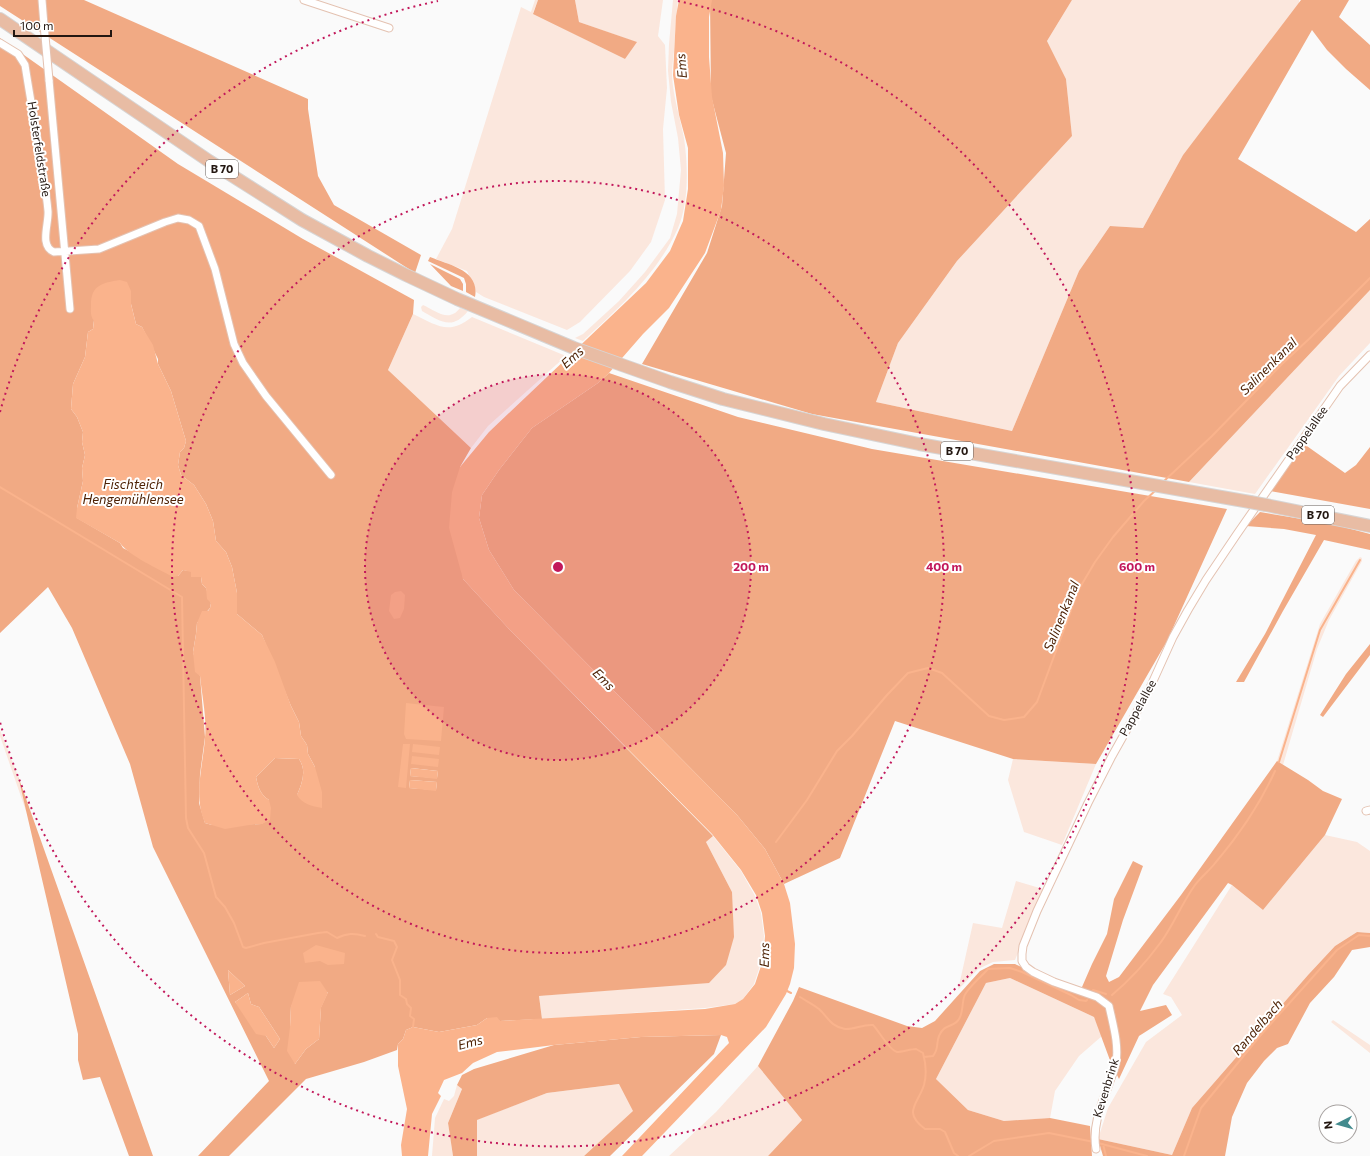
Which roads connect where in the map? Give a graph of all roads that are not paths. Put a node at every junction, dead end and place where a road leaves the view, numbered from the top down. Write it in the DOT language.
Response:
graph roads {
  1 [pos="42,0"];
  2 [pos="304,0"];
  3 [pos="0,19"];
  4 [pos="389,28"];
  5 [pos="0,43"];
  6 [pos="66,252"];
  7 [pos="70,309"];
  8 [pos="1370,355"];
  9 [pos="331,475"];
  10 [pos="1370,526"];
  11 [pos="1117,1051"];
  12 [pos="1096,1149"];
  1 -- 6 [label="street, bridge"];
  2 -- 4 [label="street"];
  3 -- 10 [label="main road, B 70, bridge"];
  5 -- 6 [label="street, Holsterfeldstraße"];
  6 -- 7 [label="street"];
  6 -- 9 [label="street"];
  8 -- 11 [label="street, Pappelallee"];
  11 -- 12 [label="street, Kevenbrink"];
}
